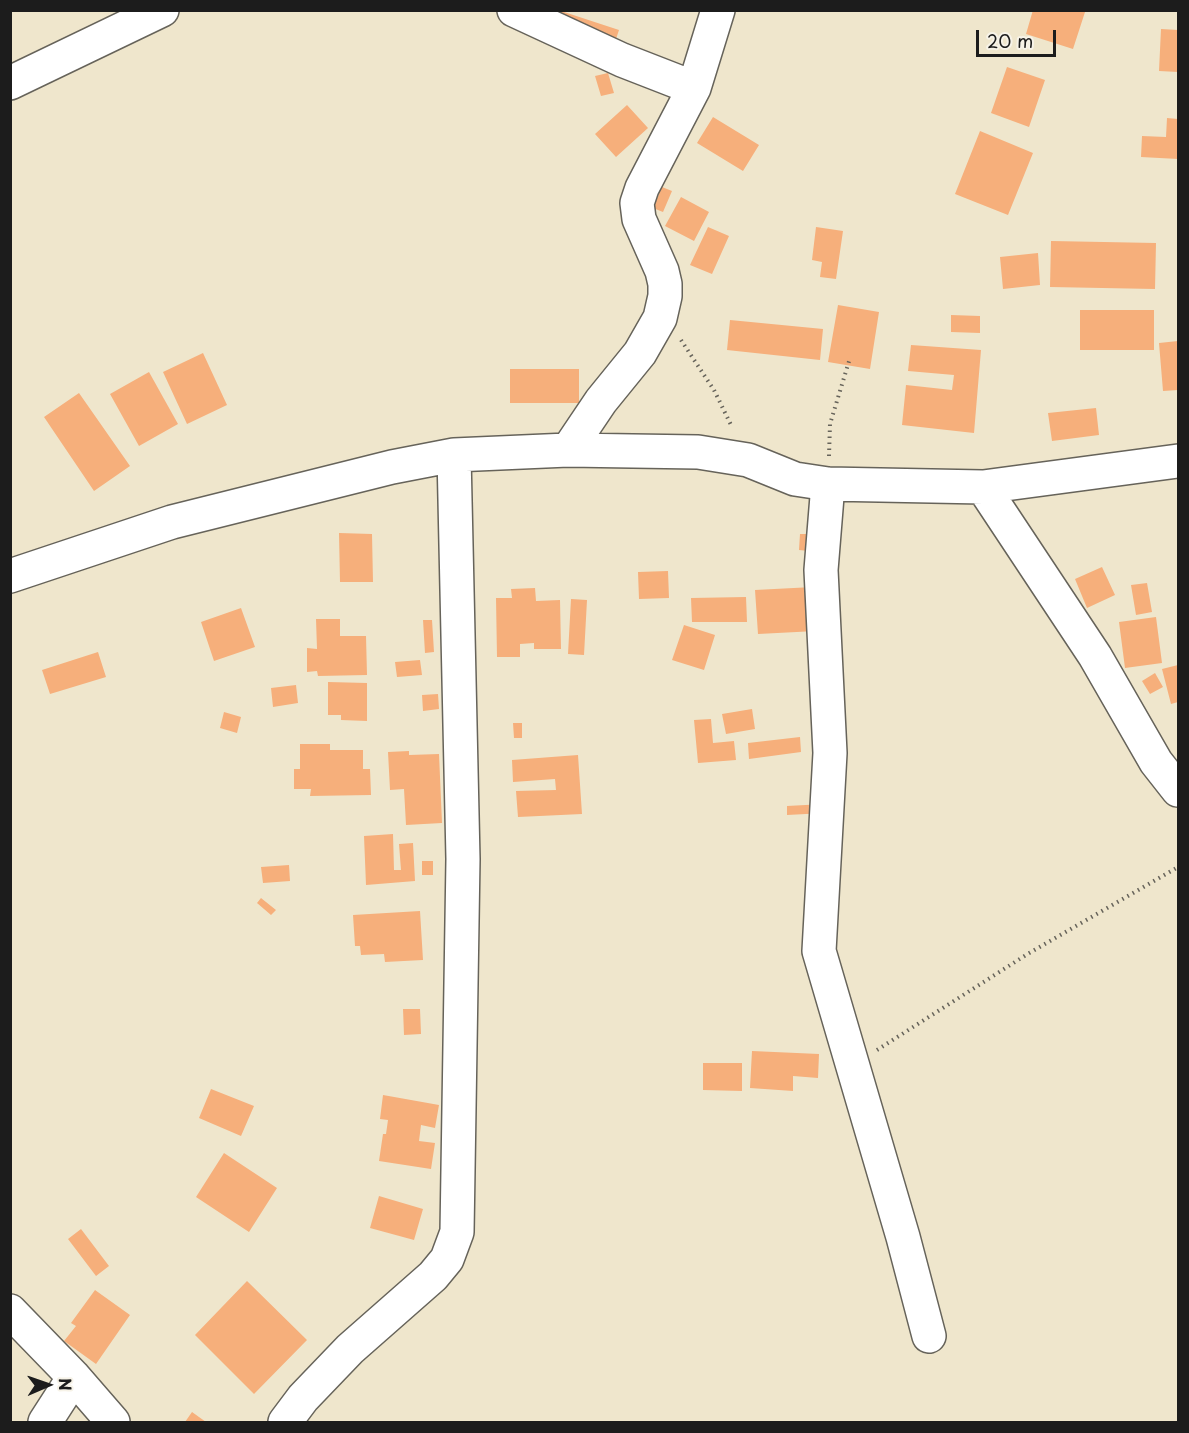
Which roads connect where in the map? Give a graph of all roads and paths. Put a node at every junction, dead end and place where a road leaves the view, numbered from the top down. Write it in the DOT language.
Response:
graph roads {
  1 [pos="162,10"];
  2 [pos="514,10"];
  3 [pos="718,10"];
  4 [pos="10,83"];
  5 [pos="694,88"];
  6 [pos="660,318"];
  7 [pos="850,358"];
  8 [pos="568,450"];
  9 [pos="454,455"];
  10 [pos="748,459"];
  11 [pos="1179,462"];
  12 [pos="828,484"];
  13 [pos="983,487"];
  14 [pos="10,576"];
  15 [pos="1179,790"];
  16 [pos="1179,867"];
  17 [pos="852,1066"];
  18 [pos="10,1311"];
  19 [pos="929,1336"];
  20 [pos="74,1377"];
  21 [pos="45,1422"];
  22 [pos="113,1422"];
  23 [pos="285,1422"];
  1 -- 4 [label="street"];
  2 -- 5 [label="street"];
  3 -- 5 [label="street"];
  5 -- 6 [label="street"];
  6 -- 8 [label="street"];
  6 -- 10 [label="path"];
  7 -- 12 [label="path"];
  8 -- 9 [label="street"];
  8 -- 10 [label="street"];
  9 -- 14 [label="street"];
  9 -- 23 [label="street"];
  10 -- 12 [label="street"];
  11 -- 13 [label="street"];
  12 -- 13 [label="street"];
  12 -- 17 [label="street"];
  13 -- 15 [label="street"];
  16 -- 17 [label="path"];
  17 -- 19 [label="street"];
  18 -- 20 [label="street"];
  20 -- 21 [label="street"];
  20 -- 22 [label="street"];
}
